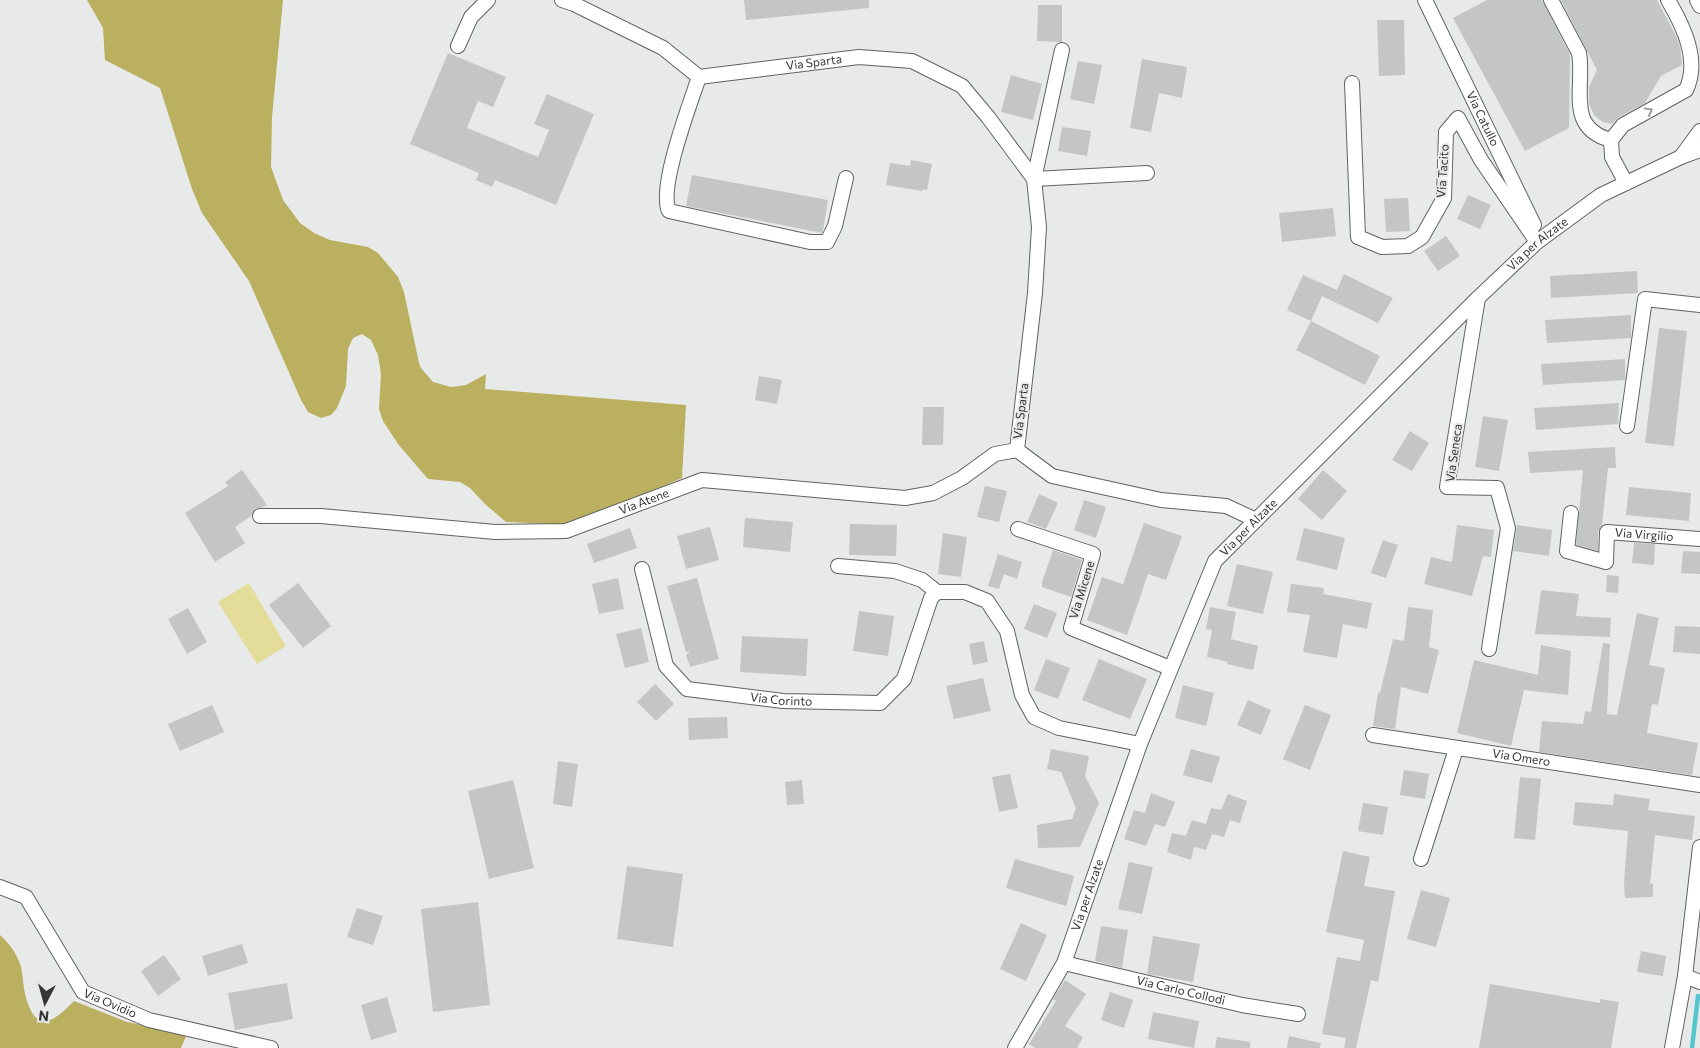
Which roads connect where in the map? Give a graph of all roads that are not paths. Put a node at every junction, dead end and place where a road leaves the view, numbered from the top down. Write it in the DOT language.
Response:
graph roads {
  1 [pos="488,0"];
  2 [pos="562,0"];
  3 [pos="1425,0"];
  4 [pos="1551,0"];
  5 [pos="1668,0"];
  6 [pos="1697,0"];
  7 [pos="1700,6"];
  8 [pos="458,46"];
  9 [pos="1062,50"];
  10 [pos="698,77"];
  11 [pos="1352,83"];
  12 [pos="1700,131"];
  13 [pos="1611,140"];
  14 [pos="1700,150"];
  15 [pos="1681,157"];
  16 [pos="1148,172"];
  17 [pos="846,178"];
  18 [pos="1034,180"];
  19 [pos="1626,183"];
  20 [pos="1538,241"];
  21 [pos="1478,298"];
  22 [pos="1700,305"];
  23 [pos="1627,426"];
  24 [pos="1016,450"];
  25 [pos="1571,513"];
  26 [pos="260,516"];
  27 [pos="1256,520"];
  28 [pos="1018,529"];
  29 [pos="1700,539"];
  30 [pos="838,566"];
  31 [pos="642,569"];
  32 [pos="937,592"];
  33 [pos="1489,649"];
  34 [pos="1170,668"];
  35 [pos="1373,735"];
  36 [pos="1140,744"];
  37 [pos="1456,749"];
  38 [pos="1700,785"];
  39 [pos="1700,847"];
  40 [pos="1421,859"];
  41 [pos="0,886"];
  42 [pos="1064,963"];
  43 [pos="1685,976"];
  44 [pos="1700,982"];
  45 [pos="1298,1014"];
  46 [pos="271,1048"];
  47 [pos="1015,1048"];
  48 [pos="1672,1048"];
  1 -- 8 [label="street"];
  2 -- 10 [label="street"];
  3 -- 20 [label="street, Via Catullo"];
  4 -- 13 [label="street"];
  13 -- 5 [label="street, one-way"];
  6 -- 7 [label="street"];
  9 -- 18 [label="street, Via Sparta"];
  10 -- 17 [label="street"];
  10 -- 18 [label="street, Via Sparta"];
  11 -- 20 [label="street, Via Tacito"];
  12 -- 15 [label="street, Via per Alzate"];
  13 -- 19 [label="street"];
  14 -- 15 [label="street, Via per Alzate"];
  15 -- 19 [label="street, Via per Alzate"];
  16 -- 18 [label="street"];
  18 -- 24 [label="street, Via Sparta"];
  19 -- 20 [label="street, Via per Alzate"];
  20 -- 21 [label="street, Via per Alzate"];
  21 -- 27 [label="street, Via per Alzate"];
  21 -- 33 [label="street, Via Seneca"];
  22 -- 23 [label="street"];
  24 -- 26 [label="street, Via Atene"];
  24 -- 27 [label="street, Via Sparta"];
  25 -- 29 [label="street, Via Virgilio"];
  27 -- 34 [label="street, Via per Alzate"];
  28 -- 34 [label="street, Via Micene"];
  30 -- 32 [label="street"];
  31 -- 32 [label="street, Via Corinto"];
  32 -- 36 [label="street"];
  34 -- 36 [label="street, Via per Alzate"];
  35 -- 37 [label="street, Via Omero"];
  36 -- 42 [label="street, Via per Alzate"];
  37 -- 38 [label="street, Via Omero"];
  37 -- 40 [label="street"];
  39 -- 43 [label="street"];
  41 -- 46 [label="street, Via Ovidio"];
  42 -- 45 [label="street, Via Carlo Collodi"];
  42 -- 47 [label="street, Via per Alzate"];
  43 -- 44 [label="street"];
  43 -- 48 [label="street"];
}
